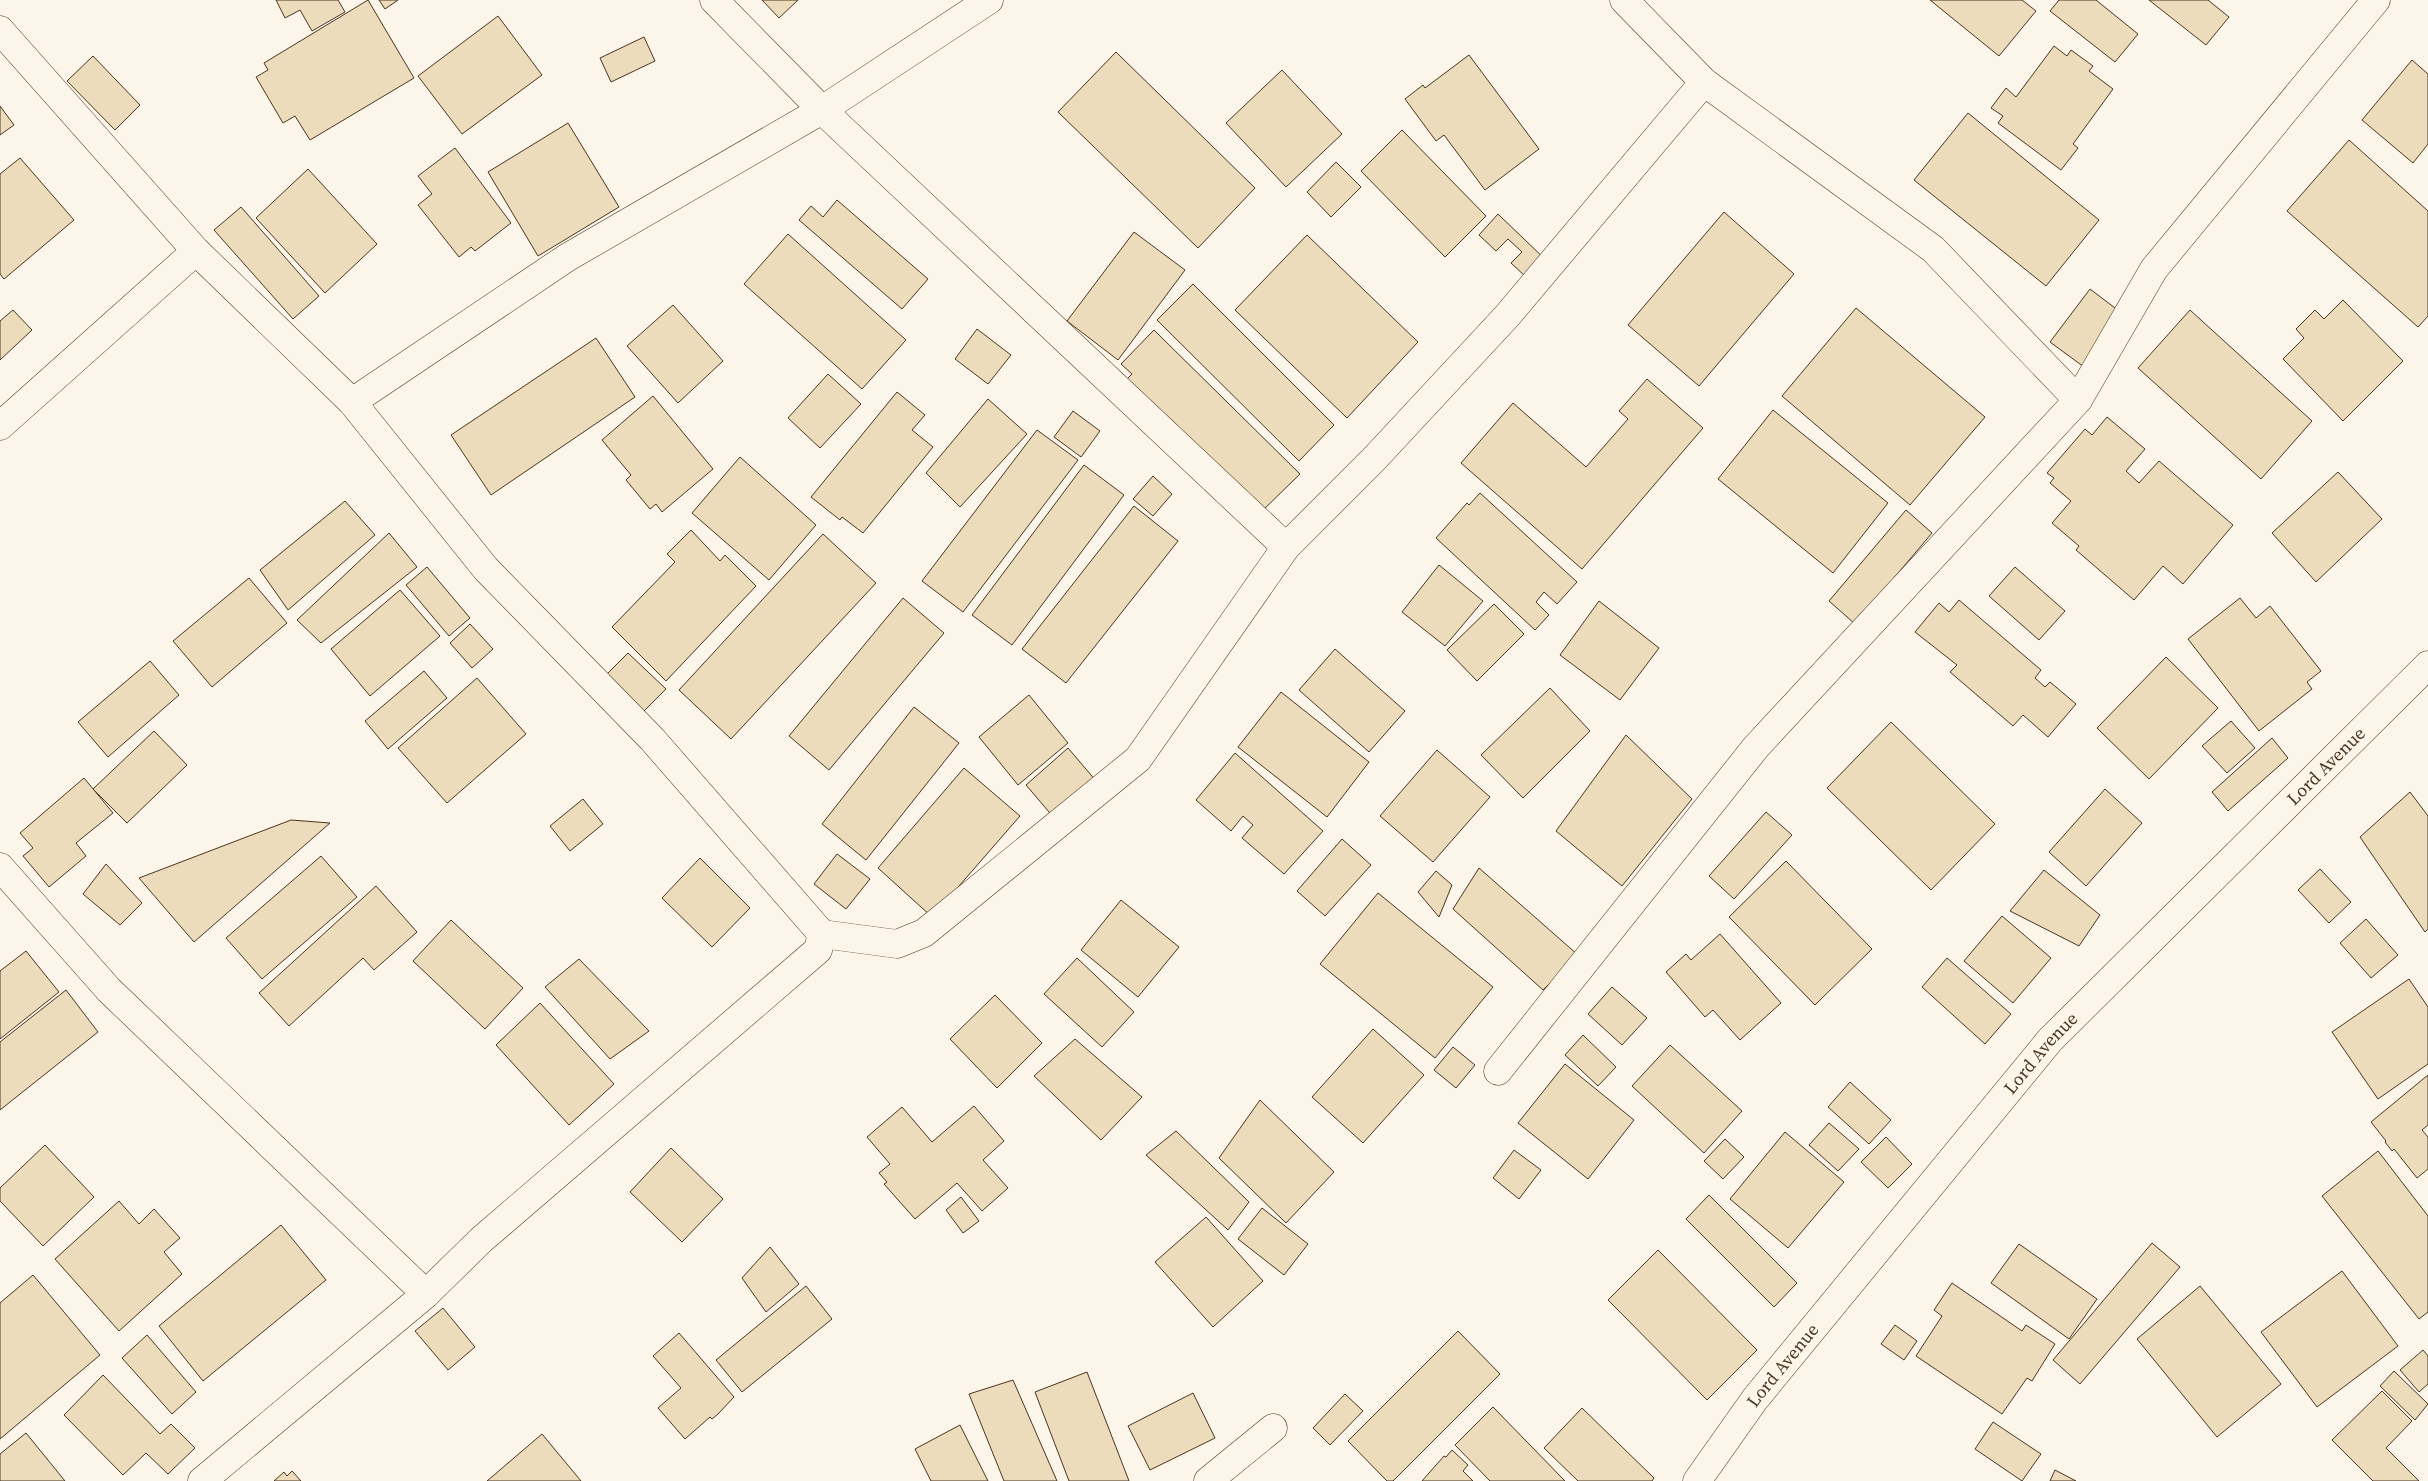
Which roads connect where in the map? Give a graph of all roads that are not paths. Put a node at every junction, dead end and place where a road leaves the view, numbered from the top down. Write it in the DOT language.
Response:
graph roads {
  1 [pos="714,0"];
  2 [pos="989,0"];
  3 [pos="1624,0"];
  4 [pos="2376,0"];
  5 [pos="0,30"];
  6 [pos="1704,82"];
  7 [pos="822,110"];
  8 [pos="196,251"];
  9 [pos="2078,400"];
  10 [pos="352,402"];
  11 [pos="0,426"];
  12 [pos="1286,547"];
  13 [pos="2428,664"];
  14 [pos="0,867"];
  15 [pos="822,934"];
  16 [pos="1498,1071"];
  17 [pos="426,1294"];
  18 [pos="1273,1428"];
  19 [pos="202,1481"];
  20 [pos="1208,1481"];
  21 [pos="1697,1481"];
  1 -- 7 [label="street"];
  2 -- 7 [label="street"];
  3 -- 6 [label="street"];
  4 -- 9 [label="street"];
  5 -- 8 [label="street"];
  6 -- 9 [label="street"];
  6 -- 12 [label="street"];
  7 -- 10 [label="street"];
  7 -- 12 [label="street"];
  8 -- 10 [label="street"];
  8 -- 11 [label="street"];
  9 -- 16 [label="street"];
  10 -- 15 [label="street"];
  12 -- 15 [label="street"];
  13 -- 21 [label="street, Lord Avenue"];
  14 -- 17 [label="street"];
  15 -- 17 [label="street"];
  17 -- 19 [label="street"];
  18 -- 20 [label="street"];
}
